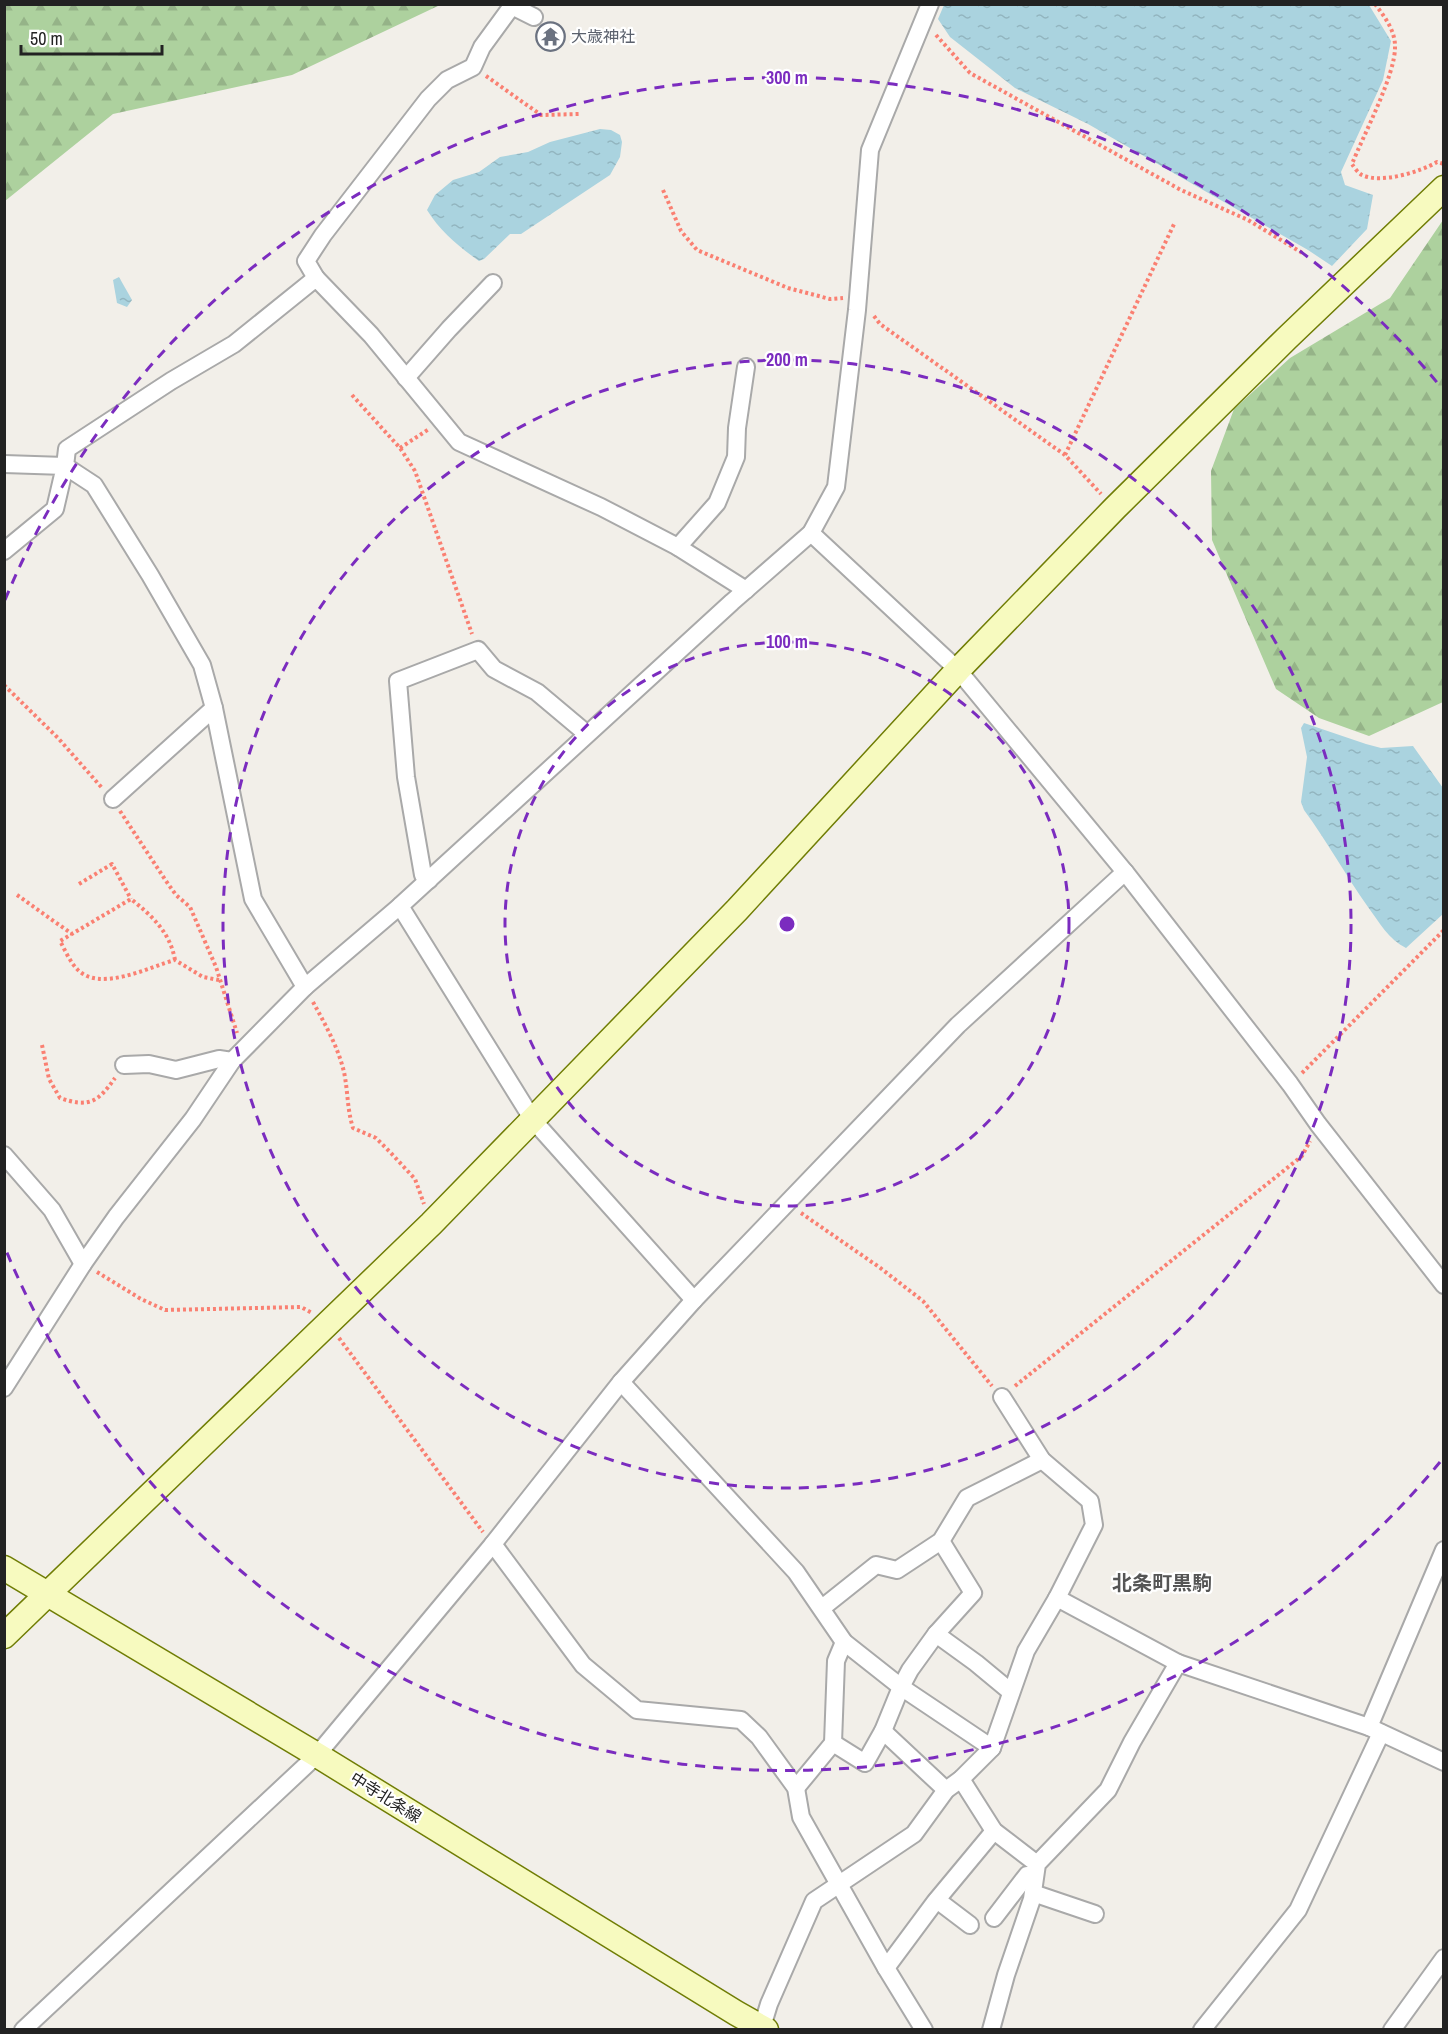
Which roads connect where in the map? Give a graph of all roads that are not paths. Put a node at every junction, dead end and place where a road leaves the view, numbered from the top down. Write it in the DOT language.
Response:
graph roads {
  1 [pos="930,4"];
  2 [pos="534,17"];
  3 [pos="1443,188"];
  4 [pos="316,278"];
  5 [pos="493,283"];
  6 [pos="746,367"];
  7 [pos="406,378"];
  8 [pos="4,464"];
  9 [pos="65,466"];
  10 [pos="811,532"];
  11 [pos="678,547"];
  12 [pos="4,551"];
  13 [pos="746,590"];
  14 [pos="958,670"];
  15 [pos="214,708"];
  16 [pos="587,734"];
  17 [pos="113,799"];
  18 [pos="1125,872"];
  19 [pos="429,880"];
  20 [pos="400,906"];
  21 [pos="305,987"];
  22 [pos="232,1061"];
  23 [pos="124,1065"];
  24 [pos="533,1120"];
  25 [pos="4,1155"];
  26 [pos="83,1264"];
  27 [pos="1443,1285"];
  28 [pos="694,1300"];
  29 [pos="621,1382"];
  30 [pos="4,1388"];
  31 [pos="1002,1397"];
  32 [pos="1042,1460"];
  33 [pos="941,1541"];
  34 [pos="493,1544"];
  35 [pos="1443,1550"];
  36 [pos="4,1568"];
  37 [pos="48,1593"];
  38 [pos="1058,1598"];
  39 [pos="822,1608"];
  40 [pos="936,1634"];
  41 [pos="4,1636"];
  42 [pos="844,1642"];
  43 [pos="1178,1663"];
  44 [pos="901,1687"];
  45 [pos="1011,1692"];
  46 [pos="1375,1730"];
  47 [pos="883,1731"];
  48 [pos="833,1743"];
  49 [pos="992,1748"];
  50 [pos="317,1755"];
  51 [pos="1443,1761"];
  52 [pos="961,1779"];
  53 [pos="795,1788"];
  54 [pos="946,1790"];
  55 [pos="994,1831"];
  56 [pos="1036,1870"];
  57 [pos="839,1885"];
  58 [pos="1033,1893"];
  59 [pos="937,1900"];
  60 [pos="1095,1914"];
  61 [pos="994,1918"];
  62 [pos="970,1925"];
  63 [pos="1443,1958"];
  64 [pos="886,1968"];
  65 [pos="764,2028"];
  66 [pos="23,2030"];
  67 [pos="924,2030"];
  68 [pos="991,2030"];
  69 [pos="1202,2030"];
  70 [pos="1392,2030"];
  1 -- 10 [label="street"];
  2 -- 4 [label="street"];
  3 -- 14 [label="street"];
  4 -- 7 [label="street"];
  4 -- 9 [label="street"];
  5 -- 7 [label="street"];
  6 -- 11 [label="street"];
  7 -- 11 [label="street"];
  8 -- 9 [label="street"];
  9 -- 12 [label="street"];
  9 -- 15 [label="street"];
  10 -- 13 [label="street"];
  10 -- 14 [label="street"];
  11 -- 13 [label="street"];
  13 -- 16 [label="street"];
  14 -- 18 [label="street"];
  14 -- 24 [label="street"];
  15 -- 17 [label="street"];
  15 -- 21 [label="street"];
  16 -- 19 [label="street"];
  16 -- 19 [label="street"];
  18 -- 27 [label="street"];
  18 -- 28 [label="street"];
  19 -- 20 [label="street"];
  20 -- 21 [label="street"];
  20 -- 24 [label="street"];
  21 -- 22 [label="street"];
  22 -- 23 [label="street"];
  22 -- 26 [label="street"];
  24 -- 28 [label="street"];
  24 -- 37 [label="street"];
  25 -- 26 [label="street"];
  26 -- 30 [label="street"];
  28 -- 29 [label="street"];
  29 -- 34 [label="street"];
  29 -- 39 [label="street"];
  31 -- 32 [label="street"];
  32 -- 33 [label="street"];
  32 -- 38 [label="street"];
  33 -- 39 [label="street"];
  33 -- 40 [label="street"];
  34 -- 50 [label="street"];
  34 -- 53 [label="street"];
  35 -- 46 [label="street"];
  36 -- 37 [label="street, 中寺北条線"];
  37 -- 41 [label="street"];
  37 -- 50 [label="street, 中寺北条線"];
  38 -- 43 [label="street"];
  38 -- 45 [label="street"];
  39 -- 42 [label="street"];
  40 -- 44 [label="street"];
  40 -- 45 [label="street"];
  42 -- 44 [label="street"];
  42 -- 48 [label="street"];
  43 -- 46 [label="street"];
  43 -- 56 [label="street"];
  44 -- 47 [label="street"];
  44 -- 49 [label="street"];
  45 -- 49 [label="street"];
  46 -- 51 [label="street"];
  46 -- 69 [label="street"];
  47 -- 48 [label="street"];
  47 -- 54 [label="street"];
  48 -- 53 [label="street"];
  49 -- 52 [label="street"];
  50 -- 65 [label="street, 中寺北条線"];
  50 -- 66 [label="street"];
  52 -- 54 [label="street"];
  52 -- 55 [label="street"];
  53 -- 57 [label="street"];
  54 -- 57 [label="street"];
  55 -- 56 [label="street"];
  55 -- 59 [label="street"];
  56 -- 58 [label="street"];
  56 -- 61 [label="street"];
  57 -- 64 [label="street"];
  57 -- 65 [label="street"];
  58 -- 60 [label="street"];
  58 -- 68 [label="street"];
  59 -- 62 [label="street"];
  59 -- 64 [label="street"];
  63 -- 70 [label="street"];
  64 -- 67 [label="street"];
}
